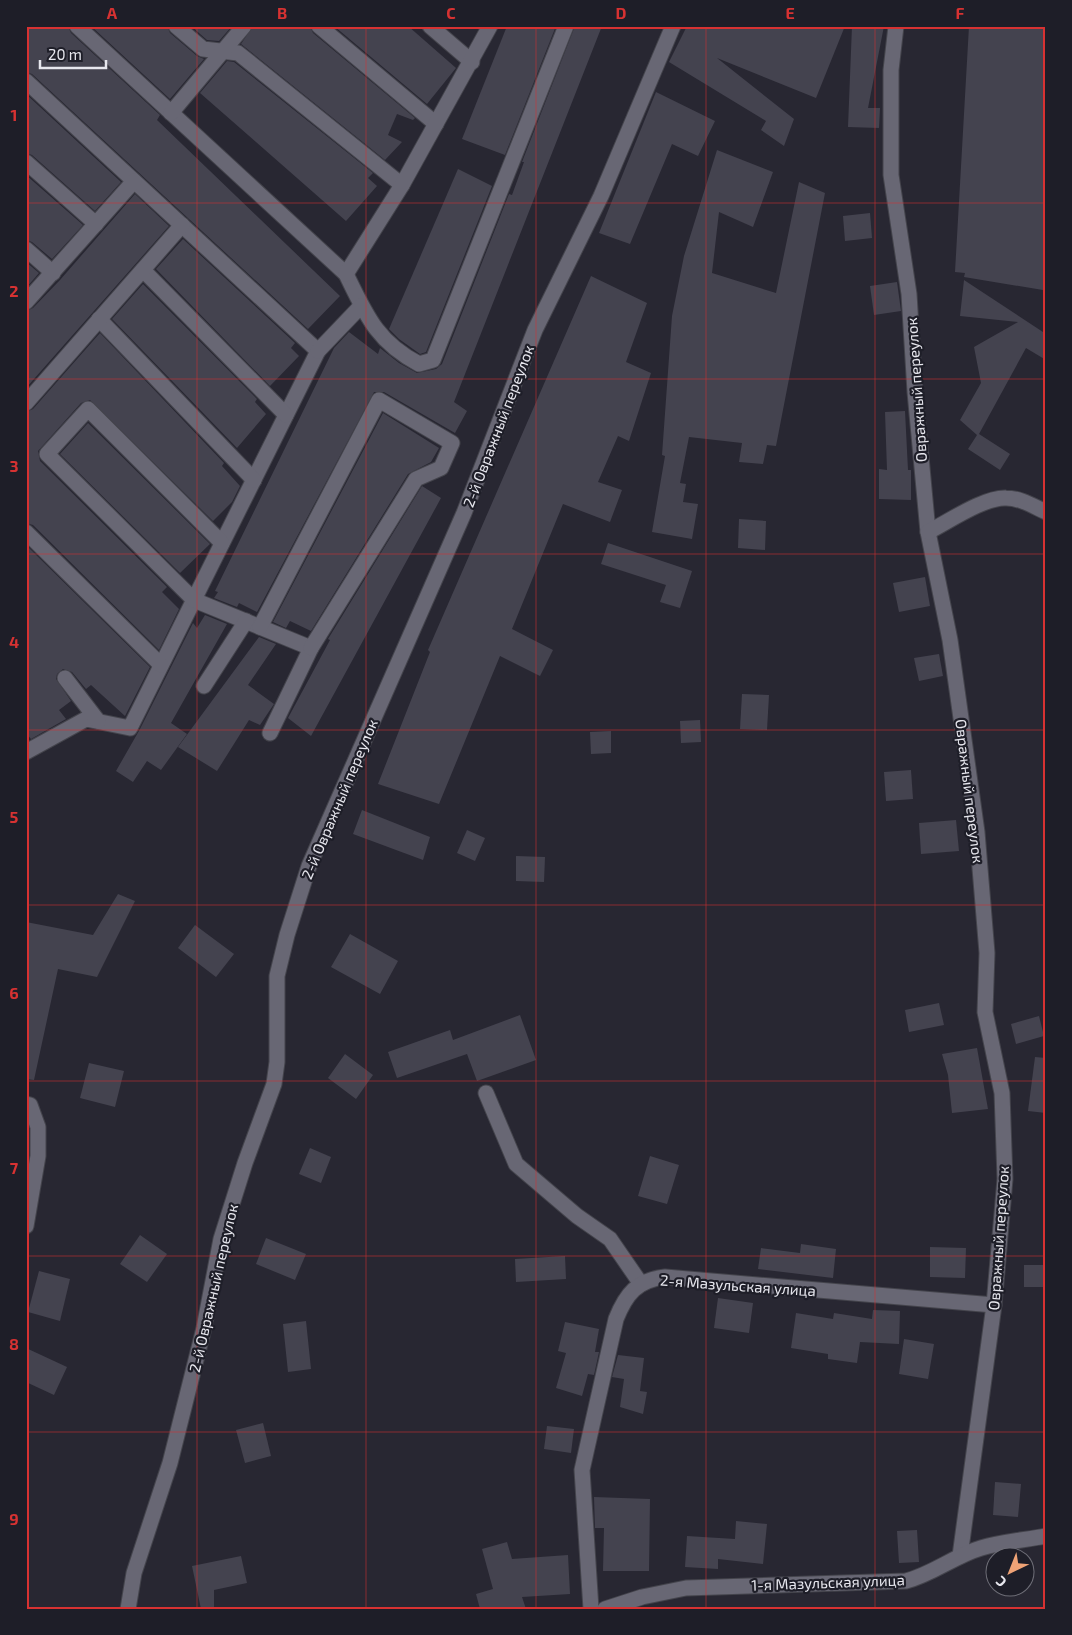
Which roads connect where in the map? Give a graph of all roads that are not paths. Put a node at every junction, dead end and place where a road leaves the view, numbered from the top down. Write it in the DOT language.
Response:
graph roads {
  1 [pos="77,26"];
  2 [pos="176,26"];
  3 [pos="244,26"];
  4 [pos="319,26"];
  5 [pos="430,26"];
  6 [pos="490,26"];
  7 [pos="566,26"];
  8 [pos="673,26"];
  9 [pos="896,26"];
  10 [pos="221,51"];
  11 [pos="472,62"];
  12 [pos="26,81"];
  13 [pos="171,113"];
  14 [pos="436,124"];
  15 [pos="26,162"];
  16 [pos="134,181"];
  17 [pos="402,185"];
  18 [pos="96,224"];
  19 [pos="182,225"];
  20 [pos="26,249"];
  21 [pos="143,270"];
  22 [pos="52,273"];
  23 [pos="346,274"];
  24 [pos="26,302"];
  25 [pos="361,306"];
  26 [pos="99,319"];
  27 [pos="318,351"];
  28 [pos="26,403"];
  29 [pos="286,415"];
  30 [pos="254,480"];
  31 [pos="1046,512"];
  32 [pos="26,532"];
  33 [pos="928,532"];
  34 [pos="222,543"];
  35 [pos="194,600"];
  36 [pos="253,624"];
  37 [pos="311,648"];
  38 [pos="161,665"];
  39 [pos="65,678"];
  40 [pos="204,686"];
  41 [pos="98,721"];
  42 [pos="270,733"];
  43 [pos="26,752"];
  44 [pos="486,1093"];
  45 [pos="26,1104"];
  46 [pos="26,1226"];
  47 [pos="640,1284"];
  48 [pos="994,1305"];
  49 [pos="1046,1536"];
  50 [pos="960,1556"];
  51 [pos="128,1609"];
  52 [pos="591,1609"];
  53 [pos="605,1609"];
  1 -- 13 [label="street"];
  2 -- 10 [label="street"];
  3 -- 10 [label="street"];
  4 -- 14 [label="street"];
  5 -- 11 [label="street"];
  6 -- 11 [label="street"];
  7 -- 25 [label="street"];
  8 -- 51 [label="street, 2-й Овражный переулок"];
  9 -- 33 [label="street, Овражный переулок"];
  10 -- 13 [label="street"];
  10 -- 17 [label="street"];
  11 -- 14 [label="street"];
  12 -- 16 [label="street"];
  13 -- 23 [label="street"];
  14 -- 17 [label="street"];
  15 -- 18 [label="street"];
  16 -- 18 [label="street"];
  16 -- 19 [label="street"];
  17 -- 23 [label="street"];
  18 -- 22 [label="street"];
  19 -- 21 [label="street"];
  19 -- 27 [label="street"];
  20 -- 22 [label="street"];
  21 -- 26 [label="street"];
  21 -- 29 [label="street"];
  22 -- 24 [label="street"];
  23 -- 25 [label="street"];
  25 -- 27 [label="street"];
  26 -- 28 [label="street"];
  26 -- 30 [label="street"];
  27 -- 29 [label="street"];
  29 -- 30 [label="street"];
  30 -- 34 [label="street"];
  31 -- 33 [label="street"];
  32 -- 38 [label="street"];
  33 -- 48 [label="street, Овражный переулок"];
  34 -- 35 [label="street"];
  34 -- 35 [label="street"];
  35 -- 36 [label="street"];
  35 -- 38 [label="street"];
  36 -- 37 [label="street"];
  36 -- 37 [label="street"];
  36 -- 40 [label="street"];
  37 -- 42 [label="street"];
  38 -- 41 [label="street"];
  39 -- 41 [label="street"];
  41 -- 43 [label="street"];
  44 -- 47 [label="street"];
  45 -- 46 [label="street"];
  47 -- 48 [label="street, 2-я Мазульская улица"];
  47 -- 52 [label="street, 2-я Мазульская улица"];
  48 -- 50 [label="street, Овражный переулок"];
  49 -- 50 [label="street, 1-я Мазульская улица"];
  50 -- 53 [label="street, 1-я Мазульская улица"];
}
